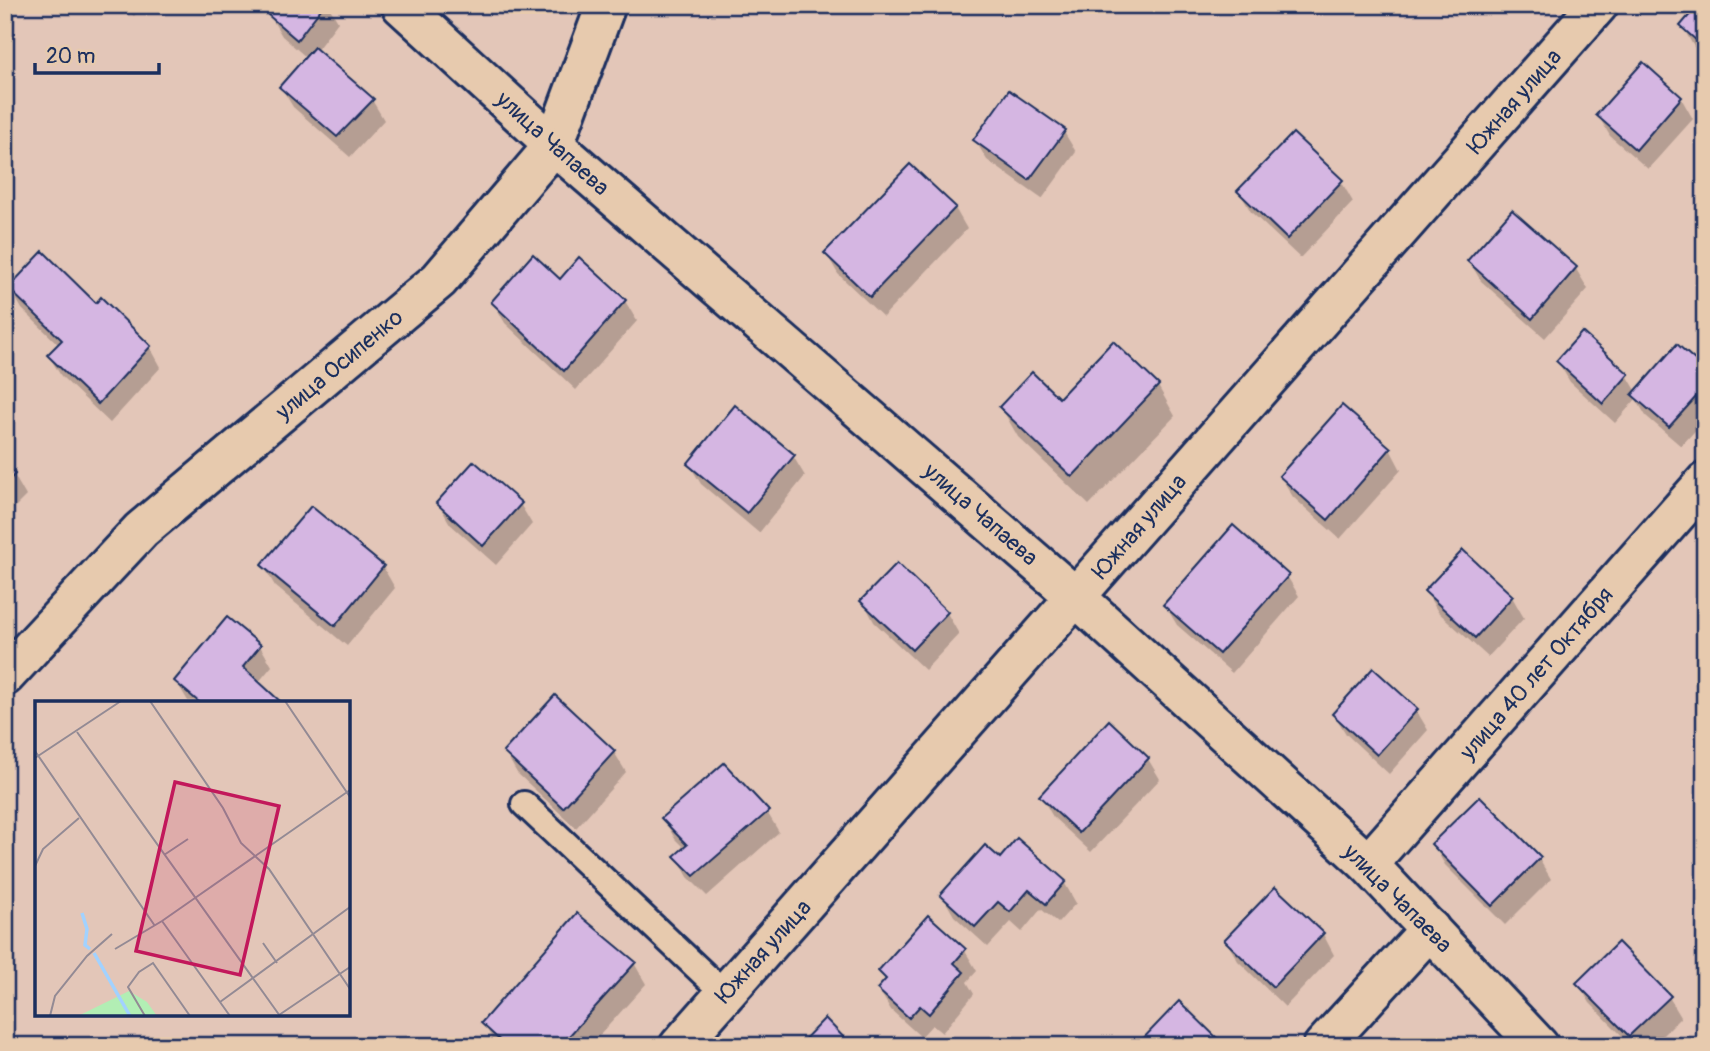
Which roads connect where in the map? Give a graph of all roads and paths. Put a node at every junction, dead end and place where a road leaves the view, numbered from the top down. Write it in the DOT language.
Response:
graph roads {
  1 [pos="401,5"];
  2 [pos="606,5"];
  3 [pos="1598,5"];
  4 [pos="554,145"];
  5 [pos="1705,482"];
  6 [pos="1077,598"];
  7 [pos="5,676"];
  8 [pos="524,804"];
  9 [pos="1368,864"];
  10 [pos="1430,929"];
  11 [pos="725,994"];
  12 [pos="679,1046"];
  13 [pos="1323,1046"];
  14 [pos="1539,1046"];
  1 -- 4 [label="street, улица Чапаева"];
  2 -- 4 [label="street, улица Осипенко"];
  3 -- 6 [label="street, Южная улица"];
  4 -- 6 [label="street, улица Чапаева"];
  4 -- 7 [label="street, улица Осипенко"];
  5 -- 9 [label="street, улица 40 лет Октября"];
  6 -- 9 [label="street, улица Чапаева"];
  6 -- 11 [label="street, Южная улица"];
  8 -- 11 [label="lane"];
  9 -- 10 [label="street, улица Чапаева"];
  10 -- 13 [label="street"];
  10 -- 14 [label="street, улица Чапаева"];
  11 -- 12 [label="street, Южная улица"];
}
